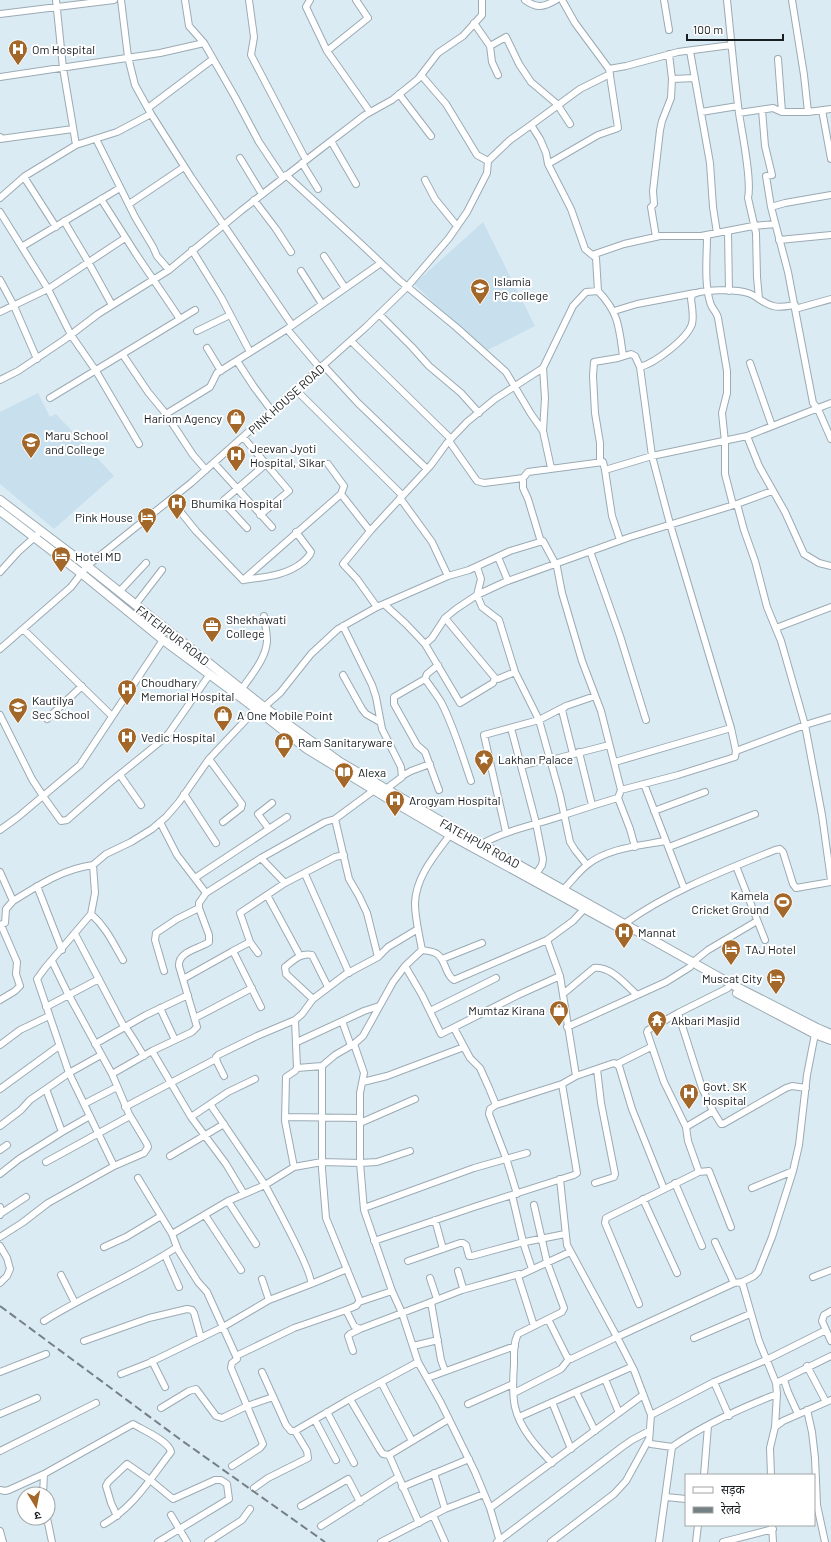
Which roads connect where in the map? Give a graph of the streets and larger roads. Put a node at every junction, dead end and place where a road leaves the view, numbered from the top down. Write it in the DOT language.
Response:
graph roads {
  1 [pos="114,0"];
  2 [pos="121,0"];
  3 [pos="185,0"];
  4 [pos="249,0"];
  5 [pos="310,0"];
  6 [pos="357,0"];
  7 [pos="482,0"];
  8 [pos="525,0"];
  9 [pos="556,0"];
  10 [pos="562,0"];
  11 [pos="664,0"];
  12 [pos="727,0"];
  13 [pos="792,0"];
  14 [pos="56,3"];
  15 [pos="0,14"];
  16 [pos="474,23"];
  17 [pos="669,30"];
  18 [pos="204,43"];
  19 [pos="732,45"];
  20 [pos="490,46"];
  21 [pos="690,50"];
  22 [pos="327,51"];
  23 [pos="669,54"];
  24 [pos="128,57"];
  25 [pos="213,59"];
  26 [pos="778,59"];
  27 [pos="63,68"];
  28 [pos="610,72"];
  29 [pos="421,75"];
  30 [pos="498,75"];
  31 [pos="0,77"];
  32 [pos="695,78"];
  33 [pos="672,79"];
  34 [pos="399,94"];
  35 [pos="557,104"];
  36 [pos="738,109"];
  37 [pos="831,109"];
  38 [pos="762,110"];
  39 [pos="822,110"];
  40 [pos="150,111"];
  41 [pos="370,112"];
  42 [pos="701,112"];
  43 [pos="782,112"];
  44 [pos="808,112"];
  45 [pos="531,124"];
  46 [pos="570,124"];
  47 [pos="73,129"];
  48 [pos="431,136"];
  49 [pos="0,137"];
  50 [pos="96,138"];
  51 [pos="331,141"];
  52 [pos="76,145"];
  53 [pos="240,158"];
  54 [pos="831,159"];
  55 [pos="488,161"];
  56 [pos="304,162"];
  57 [pos="548,164"];
  58 [pos="184,167"];
  59 [pos="24,177"];
  60 [pos="284,177"];
  61 [pos="425,180"];
  62 [pos="356,184"];
  63 [pos="120,188"];
  64 [pos="318,189"];
  65 [pos="262,194"];
  66 [pos="831,195"];
  67 [pos="0,198"];
  68 [pos="101,199"];
  69 [pos="254,200"];
  70 [pos="129,204"];
  71 [pos="770,208"];
  72 [pos="0,212"];
  73 [pos="64,222"];
  74 [pos="224,224"];
  75 [pos="775,224"];
  76 [pos="457,226"];
  77 [pos="754,226"];
  78 [pos="56,227"];
  79 [pos="728,231"];
  80 [pos="717,233"];
  81 [pos="706,235"];
  82 [pos="831,235"];
  83 [pos="656,237"];
  84 [pos="125,238"];
  85 [pos="779,240"];
  86 [pos="23,246"];
  87 [pos="192,250"];
  88 [pos="291,252"];
  89 [pos="592,255"];
  90 [pos="324,256"];
  91 [pos="88,261"];
  92 [pos="381,263"];
  93 [pos="169,270"];
  94 [pos="301,271"];
  95 [pos="0,280"];
  96 [pos="153,280"];
  97 [pos="407,287"];
  98 [pos="345,288"];
  99 [pos="48,289"];
  100 [pos="598,291"];
  101 [pos="707,291"];
  102 [pos="729,291"];
  103 [pos="695,293"];
  104 [pos="759,299"];
  105 [pos="831,299"];
  106 [pos="322,304"];
  107 [pos="112,305"];
  108 [pos="14,306"];
  109 [pos="795,307"];
  110 [pos="195,310"];
  111 [pos="614,311"];
  112 [pos="0,312"];
  113 [pos="379,314"];
  114 [pos="230,315"];
  115 [pos="180,319"];
  116 [pos="289,327"];
  117 [pos="197,331"];
  118 [pos="71,335"];
  119 [pos="351,341"];
  120 [pos="207,348"];
  121 [pos="250,352"];
  122 [pos="123,355"];
  123 [pos="623,356"];
  124 [pos="37,359"];
  125 [pos="237,361"];
  126 [pos="750,363"];
  127 [pos="321,366"];
  128 [pos="640,367"];
  129 [pos="543,368"];
  130 [pos="96,371"];
  131 [pos="221,371"];
  132 [pos="0,380"];
  133 [pos="515,387"];
  134 [pos="296,390"];
  135 [pos="50,398"];
  136 [pos="831,403"];
  137 [pos="818,409"];
  138 [pos="272,411"];
  139 [pos="479,413"];
  140 [pos="166,414"];
  141 [pos="772,426"];
  142 [pos="543,431"];
  143 [pos="747,436"];
  144 [pos="243,437"];
  145 [pos="831,439"];
  146 [pos="450,440"];
  147 [pos="725,442"];
  148 [pos="139,444"];
  149 [pos="652,456"];
  150 [pos="600,462"];
  151 [pos="214,463"];
  152 [pos="267,464"];
  153 [pos="328,464"];
  154 [pos="551,468"];
  155 [pos="427,469"];
  156 [pos="206,470"];
  157 [pos="605,470"];
  158 [pos="523,478"];
  159 [pos="238,489"];
  160 [pos="772,491"];
  161 [pos="341,494"];
  162 [pos="401,496"];
  163 [pos="0,500"];
  164 [pos="171,500"];
  165 [pos="735,505"];
  166 [pos="0,511"];
  167 [pos="260,515"];
  168 [pos="670,524"];
  169 [pos="272,527"];
  170 [pos="247,528"];
  171 [pos="41,531"];
  172 [pos="370,531"];
  173 [pos="296,532"];
  174 [pos="34,537"];
  175 [pos="620,540"];
  176 [pos="541,542"];
  177 [pos="590,551"];
  178 [pos="498,557"];
  179 [pos="146,563"];
  180 [pos="555,564"];
  181 [pos="831,566"];
  182 [pos="477,567"];
  183 [pos="84,570"];
  184 [pos="162,570"];
  185 [pos="0,572"];
  186 [pos="448,576"];
  187 [pos="242,580"];
  188 [pos="508,581"];
  189 [pos="119,592"];
  190 [pos="477,595"];
  191 [pos="384,604"];
  192 [pos="135,605"];
  193 [pos="377,607"];
  194 [pos="831,607"];
  195 [pos="264,616"];
  196 [pos="445,618"];
  197 [pos="343,626"];
  198 [pos="776,628"];
  199 [pos="23,629"];
  200 [pos="163,640"];
  201 [pos="425,644"];
  202 [pos="0,650"];
  203 [pos="438,666"];
  204 [pos="515,672"];
  205 [pos="210,674"];
  206 [pos="343,674"];
  207 [pos="495,678"];
  208 [pos="425,679"];
  209 [pos="82,686"];
  210 [pos="242,689"];
  211 [pos="595,696"];
  212 [pos="566,706"];
  213 [pos="260,708"];
  214 [pos="0,715"];
  215 [pos="112,716"];
  216 [pos="831,716"];
  217 [pos="47,720"];
  218 [pos="539,720"];
  219 [pos="646,720"];
  220 [pos="380,722"];
  221 [pos="805,725"];
  222 [pos="511,728"];
  223 [pos="731,728"];
  224 [pos="609,746"];
  225 [pos="736,751"];
  226 [pos="576,753"];
  227 [pos="209,759"];
  228 [pos="551,759"];
  229 [pos="615,762"];
  230 [pos="430,764"];
  231 [pos="521,766"];
  232 [pos="120,775"];
  233 [pos="402,776"];
  234 [pos="471,781"];
  235 [pos="644,784"];
  236 [pos="380,788"];
  237 [pos="439,790"];
  238 [pos="621,790"];
  239 [pos="705,792"];
  240 [pos="184,794"];
  241 [pos="43,796"];
  242 [pos="618,798"];
  243 [pos="272,803"];
  244 [pos="141,805"];
  245 [pos="592,805"];
  246 [pos="654,811"];
  247 [pos="756,814"];
  248 [pos="564,816"];
  249 [pos="287,817"];
  250 [pos="335,819"];
  251 [pos="160,822"];
  252 [pos="223,822"];
  253 [pos="536,823"];
  254 [pos="269,829"];
  255 [pos="0,830"];
  256 [pos="452,832"];
  257 [pos="506,832"];
  258 [pos="666,841"];
  259 [pos="216,843"];
  260 [pos="482,844"];
  261 [pos="635,847"];
  262 [pos="669,847"];
  263 [pos="344,855"];
  264 [pos="261,858"];
  265 [pos="93,865"];
  266 [pos="587,865"];
  267 [pos="736,866"];
  268 [pos="0,872"];
  269 [pos="305,874"];
  270 [pos="536,874"];
  271 [pos="195,878"];
  272 [pos="831,881"];
  273 [pos="285,883"];
  274 [pos="37,886"];
  275 [pos="684,888"];
  276 [pos="563,890"];
  277 [pos="206,893"];
  278 [pos="267,895"];
  279 [pos="13,901"];
  280 [pos="198,908"];
  281 [pos="585,908"];
  282 [pos="91,914"];
  283 [pos="603,915"];
  284 [pos="757,921"];
  285 [pos="624,924"];
  286 [pos="0,925"];
  287 [pos="418,928"];
  288 [pos="75,934"];
  289 [pos="547,940"];
  290 [pos="765,940"];
  291 [pos="250,942"];
  292 [pos="482,943"];
  293 [pos="62,950"];
  294 [pos="422,950"];
  295 [pos="233,951"];
  296 [pos="258,953"];
  297 [pos="300,956"];
  298 [pos="378,957"];
  299 [pos="442,959"];
  300 [pos="123,960"];
  301 [pos="52,961"];
  302 [pos="692,965"];
  303 [pos="405,966"];
  304 [pos="164,971"];
  305 [pos="349,973"];
  306 [pos="560,976"];
  307 [pos="496,978"];
  308 [pos="99,979"];
  309 [pos="183,979"];
  310 [pos="328,987"];
  311 [pos="252,988"];
  312 [pos="728,988"];
  313 [pos="563,994"];
  314 [pos="69,995"];
  315 [pos="188,995"];
  316 [pos="638,995"];
  317 [pos="313,999"];
  318 [pos="0,1000"];
  319 [pos="379,1006"];
  320 [pos="46,1007"];
  321 [pos="262,1007"];
  322 [pos="160,1008"];
  323 [pos="430,1011"];
  324 [pos="678,1013"];
  325 [pos="49,1016"];
  326 [pos="195,1018"];
  327 [pos="295,1020"];
  328 [pos="342,1021"];
  329 [pos="125,1026"];
  330 [pos="568,1027"];
  331 [pos="454,1028"];
  332 [pos="815,1034"];
  333 [pos="831,1034"];
  334 [pos="175,1040"];
  335 [pos="831,1040"];
  336 [pos="296,1042"];
  337 [pos="0,1044"];
  338 [pos="95,1044"];
  339 [pos="353,1045"];
  340 [pos="59,1046"];
  341 [pos="464,1047"];
  342 [pos="651,1047"];
  343 [pos="152,1051"];
  344 [pos="101,1055"];
  345 [pos="144,1056"];
  346 [pos="216,1059"];
  347 [pos="617,1064"];
  348 [pos="322,1066"];
  349 [pos="297,1068"];
  350 [pos="597,1069"];
  351 [pos="69,1073"];
  352 [pos="112,1074"];
  353 [pos="224,1076"];
  354 [pos="576,1076"];
  355 [pos="255,1079"];
  356 [pos="363,1082"];
  357 [pos="172,1083"];
  358 [pos="562,1084"];
  359 [pos="117,1087"];
  360 [pos="806,1088"];
  361 [pos="0,1089"];
  362 [pos="46,1089"];
  363 [pos="415,1099"];
  364 [pos="84,1104"];
  365 [pos="210,1104"];
  366 [pos="496,1105"];
  367 [pos="125,1107"];
  368 [pos="713,1111"];
  369 [pos="90,1116"];
  370 [pos="130,1116"];
  371 [pos="191,1117"];
  372 [pos="285,1117"];
  373 [pos="322,1118"];
  374 [pos="360,1121"];
  375 [pos="224,1124"];
  376 [pos="0,1126"];
  377 [pos="686,1127"];
  378 [pos="62,1132"];
  379 [pos="98,1133"];
  380 [pos="205,1136"];
  381 [pos="7,1145"];
  382 [pos="0,1150"];
  383 [pos="410,1151"];
  384 [pos="527,1153"];
  385 [pos="170,1156"];
  386 [pos="506,1158"];
  387 [pos="46,1162"];
  388 [pos="322,1162"];
  389 [pos="360,1163"];
  390 [pos="114,1166"];
  391 [pos="294,1167"];
  392 [pos="793,1171"];
  393 [pos="699,1172"];
  394 [pos="0,1174"];
  395 [pos="138,1178"];
  396 [pos="560,1179"];
  397 [pos="595,1183"];
  398 [pos="676,1183"];
  399 [pos="265,1185"];
  400 [pos="752,1188"];
  401 [pos="664,1189"];
  402 [pos="244,1194"];
  403 [pos="514,1194"];
  404 [pos="26,1197"];
  405 [pos="643,1199"];
  406 [pos="228,1201"];
  407 [pos="534,1205"];
  408 [pos="0,1207"];
  409 [pos="364,1208"];
  410 [pos="0,1215"];
  411 [pos="206,1215"];
  412 [pos="161,1216"];
  413 [pos="435,1220"];
  414 [pos="731,1227"];
  415 [pos="172,1234"];
  416 [pos="566,1234"];
  417 [pos="0,1237"];
  418 [pos="542,1239"];
  419 [pos="374,1241"];
  420 [pos="523,1242"];
  421 [pos="715,1242"];
  422 [pos="256,1244"];
  423 [pos="0,1246"];
  424 [pos="702,1246"];
  425 [pos="104,1247"];
  426 [pos="177,1247"];
  427 [pos="443,1249"];
  428 [pos="570,1252"];
  429 [pos="166,1255"];
  430 [pos="408,1261"];
  431 [pos="548,1262"];
  432 [pos="532,1269"];
  433 [pos="241,1270"];
  434 [pos="347,1270"];
  435 [pos="831,1270"];
  436 [pos="458,1271"];
  437 [pos="678,1273"];
  438 [pos="519,1274"];
  439 [pos="61,1275"];
  440 [pos="813,1277"];
  441 [pos="430,1278"];
  442 [pos="262,1279"];
  443 [pos="742,1282"];
  444 [pos="0,1283"];
  445 [pos="734,1283"];
  446 [pos="311,1284"];
  447 [pos="179,1287"];
  448 [pos="462,1290"];
  449 [pos="392,1291"];
  450 [pos="438,1299"];
  451 [pos="269,1300"];
  452 [pos="359,1302"];
  453 [pos="431,1302"];
  454 [pos="75,1303"];
  455 [pos="640,1304"];
  456 [pos="346,1310"];
  457 [pos="831,1311"];
  458 [pos="402,1313"];
  459 [pos="750,1314"];
  460 [pos="548,1319"];
  461 [pos="44,1321"];
  462 [pos="534,1326"];
  463 [pos="223,1327"];
  464 [pos="360,1329"];
  465 [pos="826,1330"];
  466 [pos="617,1337"];
  467 [pos="201,1338"];
  468 [pos="694,1338"];
  469 [pos="438,1340"];
  470 [pos="84,1341"];
  471 [pos="831,1341"];
  472 [pos="413,1346"];
  473 [pos="515,1346"];
  474 [pos="353,1350"];
  475 [pos="46,1354"];
  476 [pos="236,1356"];
  477 [pos="831,1356"];
  478 [pos="568,1359"];
  479 [pos="766,1360"];
  480 [pos="152,1361"];
  481 [pos="418,1362"];
  482 [pos="808,1366"];
  483 [pos="634,1370"];
  484 [pos="445,1371"];
  485 [pos="0,1372"];
  486 [pos="262,1372"];
  487 [pos="121,1374"];
  488 [pos="427,1378"];
  489 [pos="604,1379"];
  490 [pos="784,1380"];
  491 [pos="381,1382"];
  492 [pos="714,1382"];
  493 [pos="776,1383"];
  494 [pos="513,1384"];
  495 [pos="165,1387"];
  496 [pos="514,1392"];
  497 [pos="576,1392"];
  498 [pos="777,1394"];
  499 [pos="643,1395"];
  500 [pos="273,1397"];
  501 [pos="37,1398"];
  502 [pos="350,1399"];
  503 [pos="828,1401"];
  504 [pos="552,1402"];
  505 [pos="96,1403"];
  506 [pos="468,1404"];
  507 [pos="247,1406"];
  508 [pos="161,1408"];
  509 [pos="807,1410"];
  510 [pos="327,1412"];
  511 [pos="619,1413"];
  512 [pos="0,1414"];
  513 [pos="798,1414"];
  514 [pos="651,1415"];
  515 [pos="729,1416"];
  516 [pos="519,1417"];
  517 [pos="450,1419"];
  518 [pos="315,1420"];
  519 [pos="708,1426"];
  520 [pos="775,1427"];
  521 [pos="296,1431"];
  522 [pos="595,1431"];
  523 [pos="649,1431"];
  524 [pos="648,1440"];
  525 [pos="412,1441"];
  526 [pos="672,1447"];
  527 [pos="571,1448"];
  528 [pos="0,1451"];
  529 [pos="389,1455"];
  530 [pos="469,1459"];
  531 [pos="336,1460"];
  532 [pos="354,1463"];
  533 [pos="552,1463"];
  534 [pos="232,1466"];
  535 [pos="44,1474"];
  536 [pos="434,1474"];
  537 [pos="704,1474"];
  538 [pos="770,1474"];
  539 [pos="398,1477"];
  540 [pos="150,1480"];
  541 [pos="43,1486"];
  542 [pos="402,1487"];
  543 [pos="254,1488"];
  544 [pos="0,1490"];
  545 [pos="484,1494"];
  546 [pos="666,1496"];
  547 [pos="685,1499"];
  548 [pos="360,1502"];
  549 [pos="301,1506"];
  550 [pos="490,1508"];
  551 [pos="250,1509"];
  552 [pos="445,1509"];
  553 [pos="171,1515"];
  554 [pos="433,1515"];
  555 [pos="117,1516"];
  556 [pos="419,1522"];
  557 [pos="104,1524"];
  558 [pos="49,1526"];
  559 [pos="321,1526"];
  560 [pos="698,1526"];
  561 [pos="772,1527"];
  562 [pos="180,1529"];
  563 [pos="0,1530"];
  564 [pos="499,1541"];
  565 [pos="3,1542"];
  566 [pos="52,1542"];
  567 [pos="158,1542"];
  568 [pos="187,1542"];
  569 [pos="208,1542"];
  570 [pos="381,1542"];
  571 [pos="445,1542"];
  572 [pos="551,1542"];
  573 [pos="659,1542"];
  574 [pos="696,1542"];
  575 [pos="723,1542"];
  576 [pos="773,1542"];
  577 [pos="825,1542"];
  1 -- 14 [label="street"];
  2 -- 24 [label="street"];
  3 -- 18 [label="street"];
  4 -- 56 [label="street"];
  5 -- 22 [label="street"];
  6 -- 22 [label="street"];
  7 -- 16 [label="street"];
  8 -- 9 [label="street"];
  10 -- 28 [label="street"];
  11 -- 17 [label="street"];
  12 -- 19 [label="street"];
  13 -- 44 [label="street"];
  14 -- 15 [label="street"];
  14 -- 27 [label="street"];
  16 -- 20 [label="street"];
  16 -- 29 [label="street"];
  18 -- 24 [label="street"];
  18 -- 25 [label="street"];
  19 -- 21 [label="street"];
  19 -- 36 [label="street"];
  20 -- 30 [label="street"];
  20 -- 35 [label="street"];
  21 -- 23 [label="street"];
  21 -- 32 [label="street"];
  22 -- 41 [label="street"];
  23 -- 28 [label="street"];
  23 -- 33 [label="street"];
  24 -- 27 [label="street"];
  24 -- 40 [label="street"];
  25 -- 40 [label="street"];
  25 -- 60 [label="street"];
  26 -- 43 [label="street"];
  27 -- 31 [label="street"];
  27 -- 47 [label="street"];
  28 -- 35 [label="street"];
  28 -- 57 [label="street"];
  29 -- 34 [label="street"];
  29 -- 55 [label="street"];
  32 -- 33 [label="street"];
  32 -- 42 [label="street"];
  33 -- 83 [label="street"];
  34 -- 41 [label="street"];
  34 -- 48 [label="street"];
  35 -- 45 [label="street"];
  35 -- 46 [label="street"];
  36 -- 38 [label="street"];
  36 -- 42 [label="street"];
  36 -- 77 [label="street"];
  37 -- 39 [label="street"];
  38 -- 43 [label="street"];
  38 -- 71 [label="street"];
  39 -- 44 [label="street"];
  39 -- 54 [label="street"];
  40 -- 50 [label="street"];
  40 -- 58 [label="street"];
  41 -- 51 [label="street"];
  42 -- 80 [label="street"];
  43 -- 44 [label="street"];
  45 -- 55 [label="street"];
  45 -- 57 [label="street"];
  47 -- 49 [label="street"];
  47 -- 52 [label="street"];
  50 -- 52 [label="street"];
  50 -- 63 [label="street"];
  51 -- 56 [label="street"];
  51 -- 62 [label="street"];
  52 -- 59 [label="street"];
  53 -- 65 [label="street"];
  55 -- 76 [label="street, PINK HOUSE ROAD"];
  56 -- 60 [label="street"];
  56 -- 64 [label="street"];
  57 -- 89 [label="street"];
  58 -- 70 [label="street"];
  58 -- 74 [label="street"];
  59 -- 67 [label="street"];
  59 -- 78 [label="street"];
  60 -- 65 [label="street"];
  60 -- 92 [label="street"];
  61 -- 76 [label="street"];
  63 -- 68 [label="street"];
  63 -- 70 [label="street"];
  65 -- 69 [label="street"];
  66 -- 71 [label="street"];
  68 -- 73 [label="street"];
  68 -- 84 [label="street"];
  69 -- 74 [label="street"];
  69 -- 88 [label="street"];
  70 -- 93 [label="street"];
  71 -- 75 [label="street"];
  72 -- 86 [label="street"];
  73 -- 78 [label="street"];
  73 -- 91 [label="street"];
  74 -- 87 [label="street"];
  74 -- 116 [label="street"];
  75 -- 77 [label="street"];
  75 -- 85 [label="street"];
  76 -- 97 [label="street, PINK HOUSE ROAD"];
  77 -- 79 [label="street"];
  77 -- 104 [label="street"];
  78 -- 86 [label="street"];
  79 -- 80 [label="street"];
  79 -- 102 [label="street"];
  80 -- 81 [label="street"];
  81 -- 83 [label="street"];
  81 -- 101 [label="street"];
  82 -- 85 [label="street"];
  83 -- 89 [label="street"];
  84 -- 91 [label="street"];
  84 -- 96 [label="street"];
  85 -- 109 [label="street"];
  86 -- 99 [label="street"];
  87 -- 93 [label="street"];
  87 -- 114 [label="street"];
  89 -- 100 [label="street"];
  90 -- 98 [label="street"];
  91 -- 99 [label="street"];
  91 -- 107 [label="street"];
  92 -- 97 [label="street"];
  92 -- 98 [label="street"];
  93 -- 96 [label="street"];
  94 -- 106 [label="street"];
  95 -- 108 [label="street"];
  96 -- 107 [label="street"];
  96 -- 115 [label="street"];
  97 -- 113 [label="street, PINK HOUSE ROAD"];
  97 -- 133 [label="street"];
  98 -- 106 [label="street"];
  99 -- 108 [label="street"];
  99 -- 118 [label="street"];
  100 -- 111 [label="street"];
  100 -- 129 [label="street"];
  101 -- 102 [label="street"];
  101 -- 103 [label="street"];
  101 -- 147 [label="street"];
  102 -- 104 [label="street"];
  103 -- 111 [label="street"];
  103 -- 128 [label="street"];
  104 -- 109 [label="street"];
  105 -- 109 [label="street"];
  106 -- 116 [label="street"];
  107 -- 118 [label="street"];
  108 -- 112 [label="street"];
  108 -- 124 [label="street"];
  109 -- 137 [label="street"];
  110 -- 115 [label="street"];
  111 -- 123 [label="street"];
  113 -- 119 [label="street, PINK HOUSE ROAD"];
  113 -- 139 [label="street"];
  114 -- 117 [label="street"];
  114 -- 121 [label="street"];
  115 -- 122 [label="street"];
  116 -- 121 [label="street"];
  116 -- 127 [label="street"];
  118 -- 124 [label="street"];
  118 -- 130 [label="street"];
  119 -- 127 [label="street, PINK HOUSE ROAD"];
  119 -- 146 [label="street"];
  120 -- 131 [label="street"];
  121 -- 125 [label="street"];
  122 -- 130 [label="street"];
  122 -- 140 [label="street"];
  123 -- 128 [label="street"];
  123 -- 150 [label="street"];
  124 -- 132 [label="street"];
  125 -- 131 [label="street"];
  125 -- 138 [label="street"];
  126 -- 141 [label="street"];
  127 -- 134 [label="street, PINK HOUSE ROAD"];
  127 -- 155 [label="street"];
  128 -- 149 [label="street"];
  129 -- 133 [label="street"];
  129 -- 142 [label="street"];
  130 -- 135 [label="street"];
  130 -- 148 [label="street"];
  131 -- 140 [label="street"];
  133 -- 139 [label="street"];
  133 -- 142 [label="street"];
  134 -- 138 [label="street, PINK HOUSE ROAD"];
  134 -- 162 [label="street"];
  136 -- 137 [label="street"];
  137 -- 141 [label="street"];
  137 -- 145 [label="street"];
  138 -- 144 [label="street, PINK HOUSE ROAD"];
  139 -- 146 [label="street"];
  140 -- 156 [label="street"];
  141 -- 143 [label="street"];
  142 -- 154 [label="street"];
  143 -- 147 [label="street"];
  143 -- 160 [label="street"];
  144 -- 151 [label="street, PINK HOUSE ROAD"];
  144 -- 152 [label="street"];
  146 -- 155 [label="street"];
  146 -- 158 [label="street"];
  147 -- 149 [label="street"];
  147 -- 165 [label="street"];
  149 -- 157 [label="street"];
  149 -- 168 [label="street"];
  150 -- 154 [label="street"];
  150 -- 157 [label="street"];
  151 -- 156 [label="street, PINK HOUSE ROAD"];
  151 -- 159 [label="street"];
  152 -- 159 [label="street"];
  152 -- 167 [label="street"];
  153 -- 161 [label="street"];
  154 -- 158 [label="street"];
  155 -- 162 [label="street"];
  156 -- 164 [label="street, PINK HOUSE ROAD"];
  157 -- 175 [label="street"];
  158 -- 176 [label="street"];
  159 -- 167 [label="street"];
  159 -- 170 [label="street"];
  160 -- 165 [label="street"];
  160 -- 181 [label="street"];
  161 -- 172 [label="street"];
  161 -- 173 [label="street"];
  162 -- 172 [label="street"];
  162 -- 186 [label="street"];
  163 -- 171 [label="street, FATEHPUR ROAD"];
  164 -- 183 [label="street, PINK HOUSE ROAD"];
  164 -- 187 [label="street"];
  165 -- 168 [label="street"];
  165 -- 198 [label="street"];
  166 -- 174 [label="street"];
  167 -- 169 [label="street"];
  168 -- 175 [label="street"];
  168 -- 223 [label="street"];
  171 -- 174 [label="street"];
  171 -- 183 [label="street, FATEHPUR ROAD"];
  172 -- 193 [label="street"];
  173 -- 187 [label="street"];
  173 -- 187 [label="street"];
  174 -- 183 [label="street"];
  174 -- 185 [label="street"];
  175 -- 177 [label="street"];
  176 -- 178 [label="street"];
  176 -- 180 [label="street"];
  177 -- 180 [label="street"];
  177 -- 219 [label="street"];
  178 -- 182 [label="street"];
  178 -- 188 [label="street"];
  179 -- 189 [label="street"];
  180 -- 188 [label="street"];
  180 -- 211 [label="street"];
  182 -- 186 [label="street"];
  182 -- 190 [label="street"];
  183 -- 189 [label="street, FATEHPUR ROAD"];
  183 -- 199 [label="street, PINK HOUSE ROAD"];
  183 -- 200 [label="street"];
  184 -- 192 [label="street"];
  186 -- 191 [label="street"];
  188 -- 190 [label="street"];
  189 -- 192 [label="street, FATEHPUR ROAD"];
  190 -- 196 [label="street"];
  190 -- 204 [label="street"];
  191 -- 193 [label="street"];
  191 -- 201 [label="street"];
  192 -- 210 [label="street, FATEHPUR ROAD"];
  193 -- 197 [label="street"];
  194 -- 198 [label="street"];
  195 -- 210 [label="street"];
  196 -- 201 [label="street"];
  196 -- 207 [label="street"];
  197 -- 213 [label="street"];
  197 -- 220 [label="street"];
  198 -- 221 [label="street"];
  199 -- 202 [label="street, PINK HOUSE ROAD"];
  199 -- 209 [label="street"];
  200 -- 205 [label="street"];
  200 -- 215 [label="street"];
  201 -- 203 [label="street"];
  203 -- 207 [label="street"];
  203 -- 208 [label="street"];
  204 -- 207 [label="street"];
  204 -- 218 [label="street"];
  205 -- 213 [label="street"];
  205 -- 232 [label="street"];
  206 -- 220 [label="street"];
  208 -- 230 [label="street"];
  208 -- 234 [label="street"];
  209 -- 215 [label="street"];
  209 -- 217 [label="street"];
  210 -- 213 [label="street, FATEHPUR ROAD"];
  211 -- 212 [label="street"];
  211 -- 224 [label="street"];
  212 -- 218 [label="street"];
  212 -- 226 [label="street"];
  213 -- 227 [label="street"];
  213 -- 236 [label="street, FATEHPUR ROAD"];
  214 -- 241 [label="street"];
  215 -- 241 [label="street"];
  216 -- 221 [label="street"];
  218 -- 222 [label="street"];
  218 -- 228 [label="street"];
  220 -- 233 [label="street"];
  221 -- 225 [label="street"];
  221 -- 272 [label="street"];
  222 -- 231 [label="street"];
  222 -- 257 [label="street"];
  223 -- 225 [label="street"];
  223 -- 229 [label="street"];
  224 -- 226 [label="street"];
  224 -- 229 [label="street"];
  225 -- 235 [label="street"];
  226 -- 228 [label="street"];
  226 -- 245 [label="street"];
  227 -- 240 [label="street"];
  227 -- 252 [label="street"];
  228 -- 231 [label="street"];
  228 -- 248 [label="street"];
  229 -- 238 [label="street"];
  230 -- 233 [label="street"];
  230 -- 237 [label="street"];
  231 -- 253 [label="street"];
  232 -- 241 [label="street"];
  232 -- 244 [label="street"];
  233 -- 236 [label="street"];
  235 -- 238 [label="street"];
  235 -- 246 [label="street"];
  236 -- 250 [label="street"];
  236 -- 256 [label="street, FATEHPUR ROAD"];
  236 -- 256 [label="street"];
  238 -- 242 [label="street"];
  239 -- 246 [label="street"];
  240 -- 251 [label="street"];
  240 -- 259 [label="street"];
  241 -- 255 [label="street"];
  242 -- 245 [label="street"];
  242 -- 261 [label="street"];
  243 -- 254 [label="street"];
  245 -- 248 [label="street"];
  246 -- 258 [label="street"];
  247 -- 262 [label="street"];
  248 -- 253 [label="street"];
  248 -- 266 [label="street"];
  249 -- 254 [label="street"];
  250 -- 263 [label="street"];
  250 -- 264 [label="street"];
  251 -- 265 [label="street"];
  251 -- 271 [label="street"];
  253 -- 257 [label="street"];
  253 -- 270 [label="street"];
  254 -- 271 [label="street"];
  256 -- 260 [label="street, FATEHPUR ROAD"];
  256 -- 281 [label="street"];
  256 -- 287 [label="street"];
  257 -- 260 [label="street"];
  258 -- 261 [label="street"];
  258 -- 262 [label="street"];
  260 -- 270 [label="street, FATEHPUR ROAD"];
  261 -- 266 [label="street"];
  262 -- 275 [label="street"];
  263 -- 269 [label="street"];
  263 -- 298 [label="street"];
  264 -- 273 [label="street"];
  264 -- 277 [label="street"];
  265 -- 274 [label="street"];
  265 -- 282 [label="street"];
  266 -- 276 [label="street"];
  267 -- 272 [label="street"];
  267 -- 275 [label="street"];
  267 -- 284 [label="street"];
  268 -- 279 [label="street"];
  269 -- 273 [label="street"];
  269 -- 305 [label="street"];
  270 -- 276 [label="street, FATEHPUR ROAD"];
  271 -- 277 [label="street"];
  273 -- 278 [label="street"];
  274 -- 279 [label="street"];
  274 -- 293 [label="street"];
  275 -- 285 [label="street"];
  276 -- 283 [label="street, FATEHPUR ROAD"];
  277 -- 280 [label="street"];
  278 -- 291 [label="street"];
  278 -- 297 [label="street"];
  279 -- 286 [label="street"];
  280 -- 304 [label="street"];
  280 -- 309 [label="street"];
  281 -- 283 [label="street"];
  281 -- 289 [label="street"];
  282 -- 288 [label="street"];
  282 -- 300 [label="street"];
  283 -- 285 [label="street, FATEHPUR ROAD"];
  283 -- 302 [label="street"];
  284 -- 290 [label="street"];
  284 -- 302 [label="street"];
  285 -- 302 [label="street, FATEHPUR ROAD"];
  286 -- 318 [label="street"];
  287 -- 294 [label="street"];
  287 -- 298 [label="street"];
  288 -- 293 [label="street"];
  288 -- 308 [label="street"];
  289 -- 299 [label="street"];
  289 -- 306 [label="street"];
  291 -- 295 [label="street"];
  291 -- 296 [label="street"];
  292 -- 299 [label="street"];
  293 -- 301 [label="street"];
  294 -- 299 [label="street"];
  294 -- 303 [label="street"];
  295 -- 309 [label="street"];
  295 -- 311 [label="street"];
  297 -- 310 [label="street"];
  297 -- 317 [label="street"];
  298 -- 305 [label="street"];
  301 -- 314 [label="street"];
  301 -- 320 [label="street"];
  302 -- 312 [label="street"];
  302 -- 316 [label="street"];
  302 -- 333 [label="street, FATEHPUR ROAD"];
  303 -- 319 [label="street"];
  303 -- 323 [label="street"];
  305 -- 310 [label="street"];
  306 -- 313 [label="street"];
  306 -- 331 [label="street"];
  307 -- 323 [label="street"];
  308 -- 314 [label="street"];
  308 -- 329 [label="street"];
  309 -- 315 [label="street"];
  310 -- 317 [label="street"];
  311 -- 321 [label="street"];
  311 -- 326 [label="street"];
  312 -- 324 [label="street"];
  312 -- 332 [label="street"];
  313 -- 316 [label="street"];
  313 -- 330 [label="street"];
  314 -- 320 [label="street"];
  314 -- 338 [label="street"];
  315 -- 322 [label="street"];
  315 -- 326 [label="street"];
  316 -- 330 [label="street"];
  317 -- 327 [label="street"];
  319 -- 328 [label="street"];
  319 -- 339 [label="street"];
  320 -- 325 [label="street"];
  322 -- 329 [label="street"];
  322 -- 334 [label="street"];
  323 -- 331 [label="street"];
  324 -- 342 [label="street"];
  324 -- 368 [label="street"];
  325 -- 337 [label="street"];
  325 -- 340 [label="street"];
  326 -- 334 [label="street"];
  327 -- 336 [label="street"];
  327 -- 346 [label="street"];
  328 -- 336 [label="street"];
  328 -- 339 [label="street"];
  329 -- 338 [label="street"];
  329 -- 345 [label="street"];
  330 -- 354 [label="street"];
  331 -- 341 [label="street"];
  332 -- 335 [label="street"];
  332 -- 360 [label="street"];
  334 -- 343 [label="street"];
  336 -- 349 [label="street"];
  338 -- 344 [label="street"];
  339 -- 348 [label="street"];
  339 -- 356 [label="street"];
  340 -- 351 [label="street"];
  340 -- 361 [label="street"];
  341 -- 356 [label="street"];
  341 -- 366 [label="street"];
  342 -- 347 [label="street"];
  342 -- 377 [label="street"];
  343 -- 345 [label="street"];
  343 -- 357 [label="street"];
  344 -- 351 [label="street"];
  344 -- 352 [label="street"];
  345 -- 352 [label="street"];
  346 -- 353 [label="street"];
  346 -- 357 [label="street"];
  347 -- 350 [label="street"];
  347 -- 401 [label="street"];
  348 -- 349 [label="street"];
  348 -- 373 [label="street"];
  349 -- 372 [label="street"];
  350 -- 354 [label="street"];
  350 -- 397 [label="street"];
  351 -- 362 [label="street"];
  351 -- 364 [label="street"];
  352 -- 359 [label="street"];
  354 -- 358 [label="street"];
  355 -- 365 [label="street"];
  356 -- 374 [label="street"];
  357 -- 367 [label="street"];
  357 -- 371 [label="street"];
  358 -- 366 [label="street"];
  358 -- 396 [label="street"];
  359 -- 364 [label="street"];
  359 -- 367 [label="street"];
  360 -- 368 [label="street"];
  360 -- 392 [label="street"];
  362 -- 376 [label="street"];
  362 -- 378 [label="street"];
  363 -- 374 [label="street"];
  364 -- 369 [label="street"];
  365 -- 371 [label="street"];
  365 -- 375 [label="street"];
  366 -- 386 [label="street"];
  367 -- 370 [label="street"];
  368 -- 377 [label="street"];
  369 -- 378 [label="street"];
  369 -- 379 [label="street"];
  370 -- 379 [label="street"];
  370 -- 390 [label="street"];
  371 -- 380 [label="street"];
  372 -- 373 [label="street"];
  372 -- 391 [label="street"];
  373 -- 374 [label="street"];
  373 -- 388 [label="street"];
  374 -- 389 [label="street"];
  375 -- 380 [label="street"];
  375 -- 399 [label="street"];
  377 -- 393 [label="street"];
  378 -- 394 [label="street"];
  379 -- 387 [label="street"];
  379 -- 390 [label="street"];
  380 -- 385 [label="street"];
  380 -- 402 [label="street"];
  381 -- 382 [label="street"];
  383 -- 389 [label="street"];
  384 -- 386 [label="street"];
  386 -- 403 [label="street"];
  386 -- 409 [label="street"];
  388 -- 389 [label="street"];
  388 -- 391 [label="street"];
  388 -- 434 [label="street"];
  389 -- 409 [label="street"];
  390 -- 417 [label="street"];
  391 -- 399 [label="street"];
  392 -- 400 [label="street"];
  392 -- 443 [label="street"];
  393 -- 398 [label="street"];
  393 -- 414 [label="street"];
  395 -- 412 [label="street"];
  396 -- 403 [label="street"];
  396 -- 416 [label="street"];
  398 -- 401 [label="street"];
  398 -- 424 [label="street"];
  399 -- 402 [label="street"];
  399 -- 446 [label="street"];
  401 -- 405 [label="street"];
  402 -- 406 [label="street"];
  403 -- 413 [label="street"];
  403 -- 420 [label="street"];
  404 -- 410 [label="street"];
  405 -- 437 [label="street"];
  405 -- 455 [label="street"];
  406 -- 411 [label="street"];
  406 -- 422 [label="street"];
  407 -- 418 [label="street"];
  408 -- 410 [label="street"];
  409 -- 419 [label="street"];
  411 -- 415 [label="street"];
  411 -- 433 [label="street"];
  412 -- 415 [label="street"];
  412 -- 425 [label="street"];
  413 -- 419 [label="street"];
  413 -- 427 [label="street"];
  415 -- 426 [label="street"];
  416 -- 418 [label="street"];
  416 -- 428 [label="street"];
  418 -- 420 [label="street"];
  418 -- 431 [label="street"];
  419 -- 449 [label="street"];
  420 -- 427 [label="street"];
  420 -- 432 [label="street"];
  421 -- 445 [label="street"];
  423 -- 444 [label="street"];
  426 -- 429 [label="street"];
  426 -- 463 [label="street"];
  427 -- 430 [label="street"];
  428 -- 431 [label="street"];
  428 -- 466 [label="street"];
  429 -- 447 [label="street"];
  429 -- 454 [label="street"];
  431 -- 432 [label="street"];
  431 -- 460 [label="street"];
  432 -- 438 [label="street"];
  434 -- 446 [label="street"];
  434 -- 452 [label="street"];
  435 -- 440 [label="street"];
  436 -- 448 [label="street"];
  438 -- 448 [label="street"];
  438 -- 462 [label="street"];
  439 -- 454 [label="street"];
  441 -- 450 [label="street"];
  442 -- 451 [label="street"];
  443 -- 445 [label="street"];
  443 -- 459 [label="street"];
  445 -- 466 [label="street"];
  446 -- 451 [label="street"];
  448 -- 450 [label="street"];
  449 -- 452 [label="street"];
  449 -- 458 [label="street"];
  450 -- 453 [label="street"];
  451 -- 463 [label="street"];
  452 -- 456 [label="street"];
  453 -- 458 [label="street"];
  453 -- 469 [label="street"];
  454 -- 461 [label="street"];
  456 -- 464 [label="street"];
  456 -- 476 [label="street"];
  457 -- 465 [label="street"];
  458 -- 464 [label="street"];
  458 -- 472 [label="street"];
  459 -- 468 [label="street"];
  459 -- 479 [label="street"];
  460 -- 462 [label="street"];
  460 -- 478 [label="street"];
  462 -- 473 [label="street"];
  463 -- 467 [label="street"];
  463 -- 476 [label="street"];
  464 -- 474 [label="street"];
  465 -- 471 [label="street"];
  465 -- 479 [label="street"];
  466 -- 478 [label="street"];
  466 -- 483 [label="street"];
  467 -- 470 [label="street"];
  467 -- 480 [label="street"];
  469 -- 472 [label="street"];
  469 -- 484 [label="street"];
  472 -- 481 [label="street"];
  473 -- 484 [label="street"];
  473 -- 494 [label="street"];
  475 -- 485 [label="street"];
  476 -- 507 [label="street"];
  477 -- 482 [label="street"];
  478 -- 496 [label="street"];
  479 -- 492 [label="street"];
  479 -- 493 [label="street"];
  480 -- 487 [label="street"];
  480 -- 495 [label="street"];
  481 -- 488 [label="street"];
  481 -- 491 [label="street"];
  482 -- 490 [label="street"];
  482 -- 503 [label="street"];
  483 -- 489 [label="street"];
  483 -- 499 [label="street"];
  484 -- 488 [label="street"];
  486 -- 500 [label="street"];
  488 -- 517 [label="street"];
  489 -- 497 [label="street"];
  489 -- 511 [label="street"];
  490 -- 493 [label="street"];
  490 -- 513 [label="street"];
  491 -- 502 [label="street"];
  491 -- 525 [label="street"];
  492 -- 514 [label="street"];
  492 -- 515 [label="street"];
  493 -- 498 [label="street"];
  494 -- 496 [label="street"];
  494 -- 506 [label="street"];
  496 -- 516 [label="street"];
  497 -- 504 [label="street"];
  497 -- 522 [label="street"];
  498 -- 515 [label="street"];
  498 -- 520 [label="street"];
  499 -- 511 [label="street"];
  499 -- 514 [label="street"];
  500 -- 507 [label="street"];
  500 -- 521 [label="street"];
  501 -- 512 [label="street"];
  502 -- 510 [label="street"];
  502 -- 529 [label="street"];
  503 -- 509 [label="street"];
  504 -- 516 [label="street"];
  504 -- 527 [label="street"];
  505 -- 528 [label="street"];
  507 -- 508 [label="street"];
  507 -- 534 [label="street"];
  509 -- 513 [label="street"];
  509 -- 577 [label="street"];
  510 -- 518 [label="street"];
  510 -- 532 [label="street"];
  511 -- 522 [label="street"];
  513 -- 520 [label="street"];
  514 -- 523 [label="street"];
  515 -- 519 [label="street"];
  516 -- 533 [label="street"];
  517 -- 525 [label="street"];
  517 -- 530 [label="street"];
  518 -- 521 [label="street"];
  518 -- 531 [label="street"];
  519 -- 526 [label="street"];
  519 -- 537 [label="street"];
  520 -- 538 [label="street"];
  521 -- 543 [label="street"];
  522 -- 527 [label="street"];
  523 -- 524 [label="street"];
  523 -- 564 [label="street"];
  524 -- 526 [label="street"];
  524 -- 572 [label="street"];
  525 -- 529 [label="street"];
  526 -- 546 [label="street"];
  527 -- 533 [label="street"];
  529 -- 539 [label="street"];
  530 -- 536 [label="street"];
  530 -- 545 [label="street"];
  533 -- 550 [label="street"];
  535 -- 540 [label="street"];
  535 -- 541 [label="street"];
  535 -- 544 [label="street"];
  536 -- 542 [label="street"];
  536 -- 552 [label="street"];
  539 -- 542 [label="street"];
  539 -- 548 [label="street"];
  540 -- 555 [label="street"];
  540 -- 555 [label="street"];
  540 -- 562 [label="street"];
  542 -- 556 [label="street"];
  545 -- 550 [label="street"];
  545 -- 552 [label="street"];
  546 -- 547 [label="street"];
  546 -- 573 [label="street"];
  548 -- 549 [label="street"];
  548 -- 559 [label="street"];
  550 -- 564 [label="street"];
  551 -- 569 [label="street"];
  552 -- 554 [label="street"];
  553 -- 562 [label="street"];
  554 -- 556 [label="street"];
  554 -- 571 [label="street"];
  555 -- 557 [label="street"];
  556 -- 570 [label="street"];
  558 -- 566 [label="street"];
  560 -- 574 [label="street"];
  561 -- 575 [label="street"];
  561 -- 576 [label="street"];
  562 -- 567 [label="street"];
  562 -- 568 [label="street"];
  563 -- 565 [label="street"];
}
